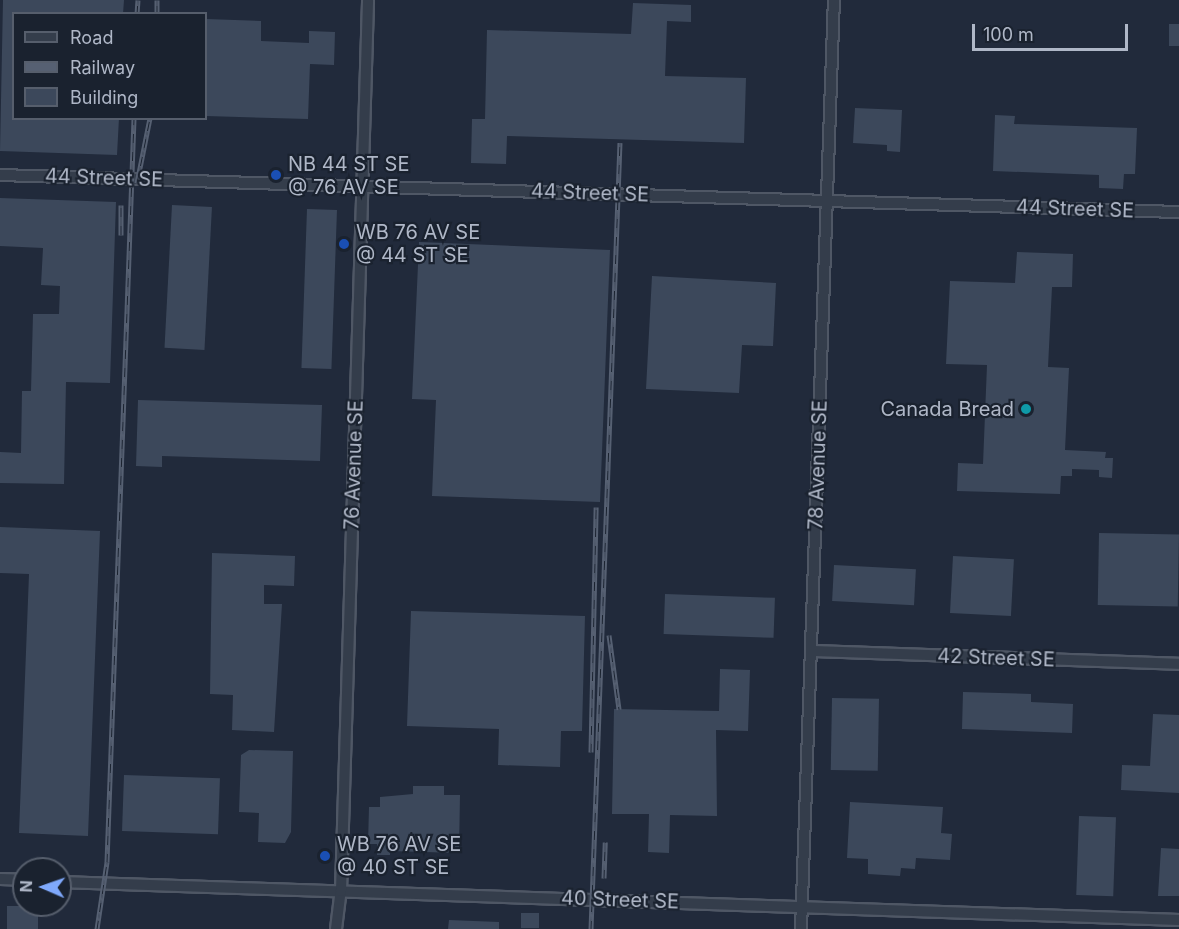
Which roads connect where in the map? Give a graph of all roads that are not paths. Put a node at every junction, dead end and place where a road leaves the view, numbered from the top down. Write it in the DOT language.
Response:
graph roads {
  1 [pos="368,0"];
  2 [pos="834,0"];
  3 [pos="0,175"];
  4 [pos="362,186"];
  5 [pos="827,201"];
  6 [pos="1179,212"];
  7 [pos="812,651"];
  8 [pos="1179,664"];
  9 [pos="72,882"];
  10 [pos="341,891"];
  11 [pos="801,906"];
  12 [pos="1179,920"];
  13 [pos="336,929"];
  14 [pos="801,929"];
  1 -- 4 [label="street, 76 Avenue SE"];
  2 -- 5 [label="street, 78 Avenue SE"];
  3 -- 4 [label="street, 44 Street SE"];
  4 -- 5 [label="street, 44 Street SE"];
  4 -- 10 [label="street, 76 Avenue SE"];
  5 -- 6 [label="street, 44 Street SE"];
  5 -- 7 [label="street, 78 Avenue SE"];
  7 -- 8 [label="street, 42 Street SE"];
  7 -- 11 [label="street, 78 Avenue SE"];
  9 -- 10 [label="street, 40 Street SE"];
  10 -- 11 [label="street, 40 Street SE"];
  10 -- 13 [label="street, 76 Avenue SE"];
  11 -- 12 [label="street, 40 Street SE"];
  11 -- 14 [label="street, 78 Avenue SE"];
}
